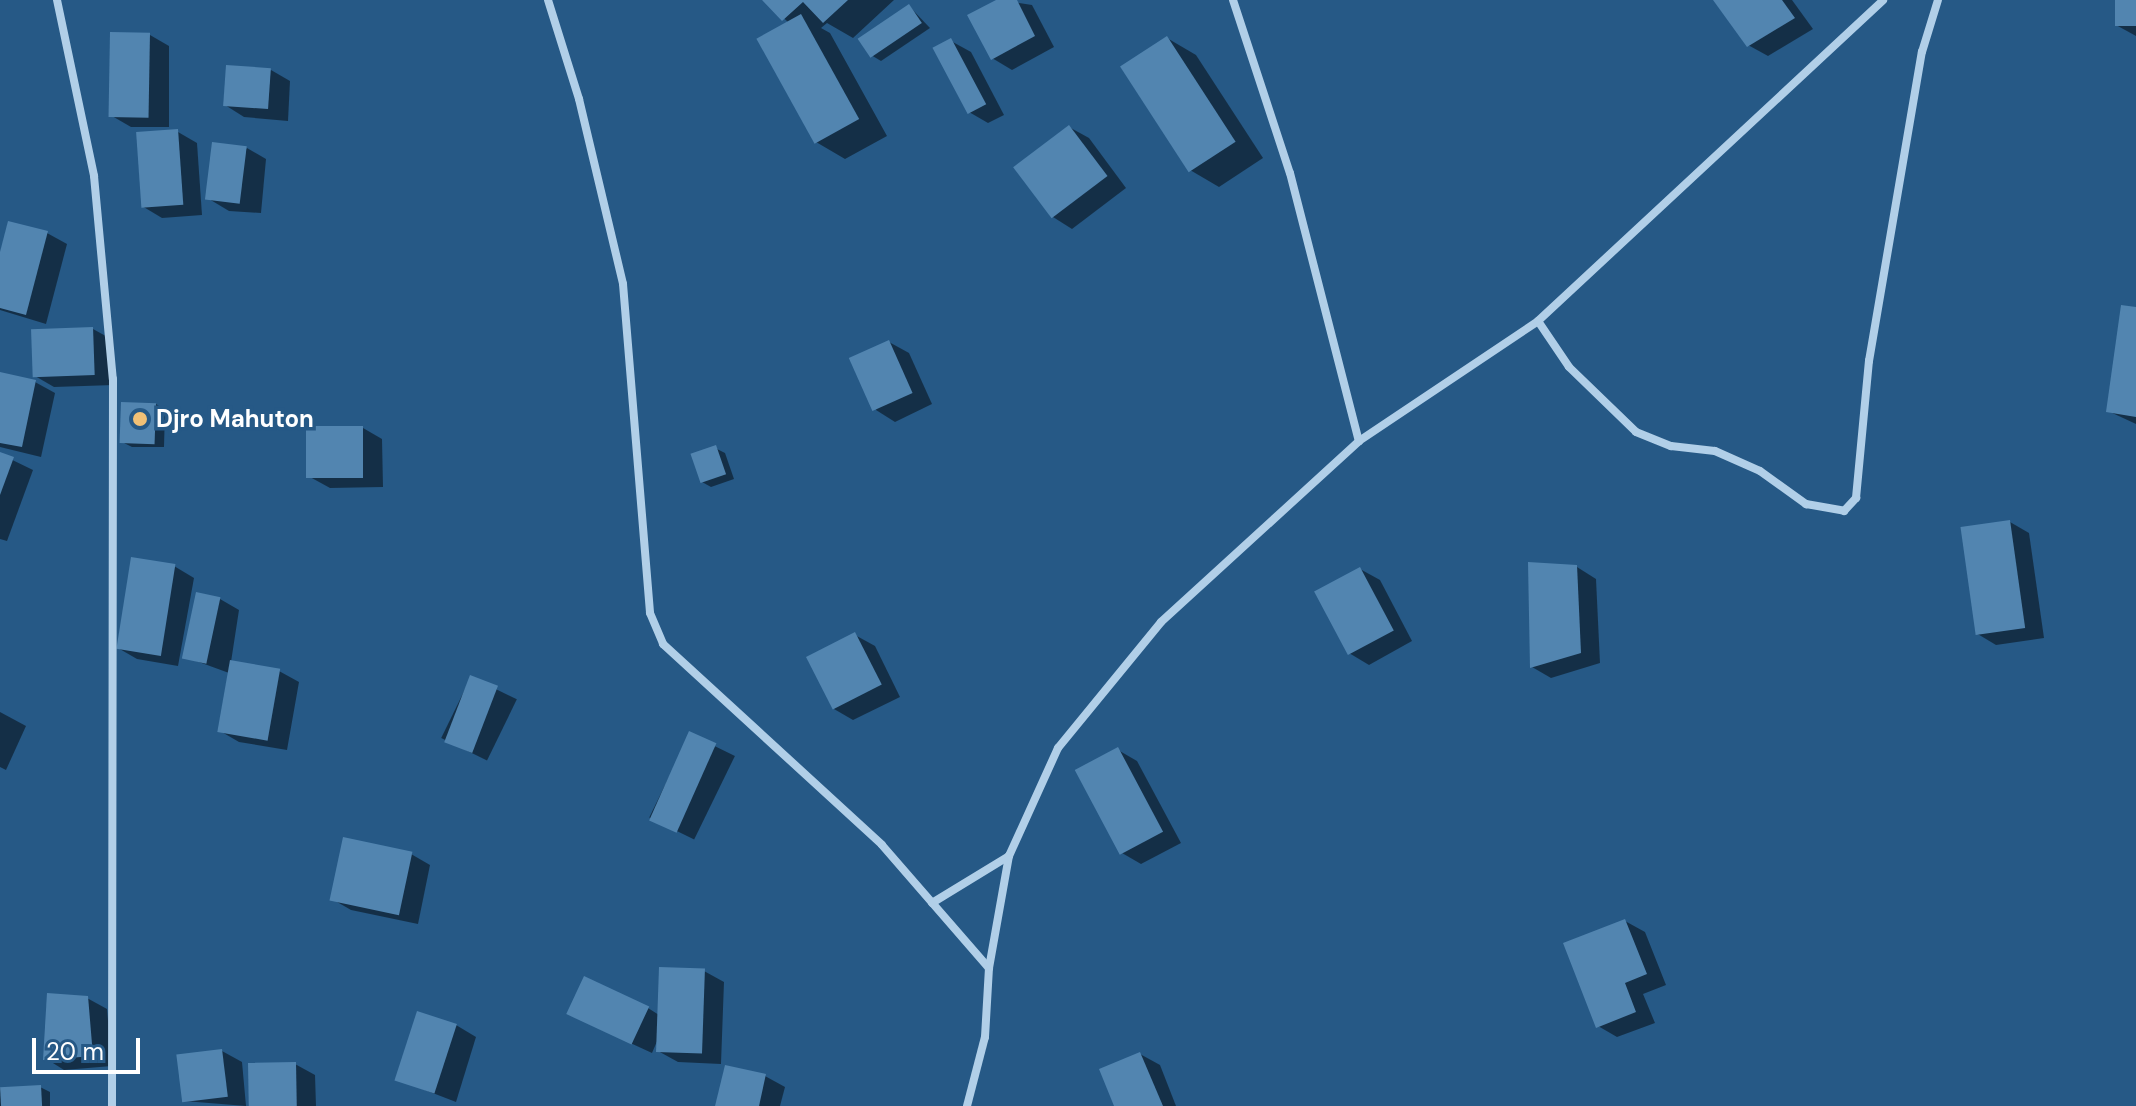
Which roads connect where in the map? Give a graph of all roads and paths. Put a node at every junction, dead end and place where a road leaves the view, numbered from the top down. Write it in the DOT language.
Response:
graph roads {
  1 [pos="57,0"];
  2 [pos="548,0"];
  3 [pos="1233,0"];
  4 [pos="1883,0"];
  5 [pos="1938,0"];
  6 [pos="1538,321"];
  7 [pos="1359,441"];
  8 [pos="1009,856"];
  9 [pos="932,903"];
  10 [pos="989,968"];
  11 [pos="112,1106"];
  12 [pos="967,1106"];
  1 -- 11 [label="street"];
  2 -- 9 [label="street"];
  3 -- 7 [label="street"];
  4 -- 6 [label="street"];
  5 -- 6 [label="street"];
  6 -- 7 [label="street"];
  7 -- 8 [label="street"];
  8 -- 9 [label="street"];
  8 -- 10 [label="street"];
  9 -- 10 [label="street"];
  10 -- 12 [label="street"];
}
